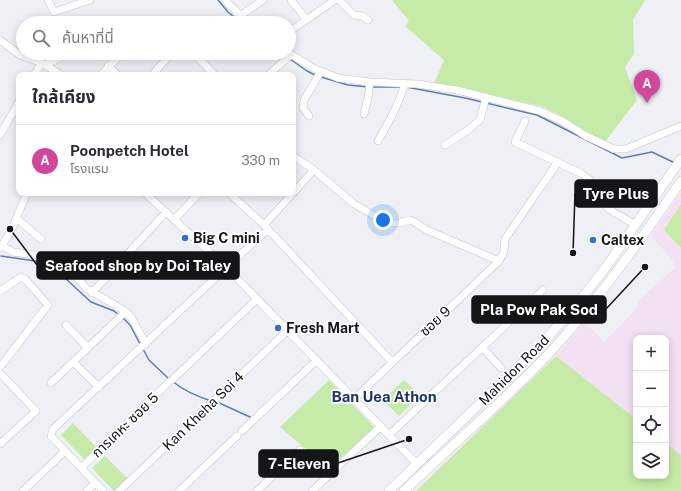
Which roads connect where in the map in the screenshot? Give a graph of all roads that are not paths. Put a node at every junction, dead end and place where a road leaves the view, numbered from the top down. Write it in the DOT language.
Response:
graph roads {
  1 [pos="48,0"];
  2 [pos="90,0"];
  3 [pos="225,0"];
  4 [pos="263,0"];
  5 [pos="291,0"];
  6 [pos="335,0"];
  7 [pos="339,0"];
  8 [pos="326,2"];
  9 [pos="240,16"];
  10 [pos="306,19"];
  11 [pos="368,20"];
  12 [pos="296,27"];
  13 [pos="0,40"];
  14 [pos="16,52"];
  15 [pos="33,60"];
  16 [pos="53,60"];
  17 [pos="114,60"];
  18 [pos="166,60"];
  19 [pos="199,60"];
  20 [pos="284,60"];
  21 [pos="296,60"];
  22 [pos="43,64"];
  23 [pos="108,66"];
  24 [pos="36,72"];
  25 [pos="56,72"];
  26 [pos="103,72"];
  27 [pos="115,72"];
  28 [pos="155,72"];
  29 [pos="210,72"];
  30 [pos="271,72"];
  31 [pos="319,76"];
  32 [pos="370,83"];
  33 [pos="404,87"];
  34 [pos="485,100"];
  35 [pos="16,107"];
  36 [pos="364,114"];
  37 [pos="309,116"];
  38 [pos="525,121"];
  39 [pos="681,126"];
  40 [pos="0,135"];
  41 [pos="378,141"];
  42 [pos="445,145"];
  43 [pos="296,158"];
  44 [pos="681,159"];
  45 [pos="558,162"];
  46 [pos="314,170"];
  47 [pos="681,180"];
  48 [pos="296,191"];
  49 [pos="26,196"];
  50 [pos="149,196"];
  51 [pos="196,196"];
  52 [pos="232,196"];
  53 [pos="292,196"];
  54 [pos="166,212"];
  55 [pos="16,218"];
  56 [pos="174,220"];
  57 [pos="636,225"];
  58 [pos="266,227"];
  59 [pos="40,239"];
  60 [pos="1,247"];
  61 [pos="499,261"];
  62 [pos="227,268"];
  63 [pos="543,290"];
  64 [pos="0,291"];
  65 [pos="92,292"];
  66 [pos="257,299"];
  67 [pos="125,311"];
  68 [pos="66,325"];
  69 [pos="288,330"];
  70 [pos="143,346"];
  71 [pos="88,348"];
  72 [pos="482,348"];
  73 [pos="317,360"];
  74 [pos="73,362"];
  75 [pos="392,362"];
  76 [pos="0,367"];
  77 [pos="501,368"];
  78 [pos="0,373"];
  79 [pos="51,383"];
  80 [pos="99,387"];
  81 [pos="354,399"];
  82 [pos="381,426"];
  83 [pos="389,435"];
  84 [pos="0,444"];
  85 [pos="300,450"];
  86 [pos="65,451"];
  87 [pos="417,464"];
  88 [pos="81,468"];
  89 [pos="96,483"];
  90 [pos="261,490"];
  91 [pos="23,491"];
  92 [pos="87,491"];
  93 [pos="103,491"];
  94 [pos="119,491"];
  95 [pos="179,491"];
  96 [pos="312,491"];
  97 [pos="390,491"];
  98 [pos="404,491"];
  1 -- 2 [label="street"];
  3 -- 9 [label="street"];
  4 -- 9 [label="street"];
  5 -- 10 [label="street"];
  6 -- 8 [label="street"];
  7 -- 11 [label="street"];
  8 -- 10 [label="street"];
  10 -- 12 [label="street"];
  13 -- 14 [label="street"];
  15 -- 22 [label="street"];
  16 -- 22 [label="street"];
  17 -- 23 [label="street"];
  18 -- 28 [label="street"];
  19 -- 29 [label="street"];
  20 -- 30 [label="street"];
  21 -- 31 [label="street"];
  22 -- 24 [label="street"];
  22 -- 25 [label="street"];
  23 -- 26 [label="street"];
  23 -- 27 [label="street"];
  31 -- 32 [label="street"];
  31 -- 37 [label="street"];
  32 -- 33 [label="street"];
  32 -- 36 [label="street"];
  33 -- 34 [label="street"];
  33 -- 41 [label="street"];
  34 -- 39 [label="street"];
  34 -- 42 [label="street"];
  35 -- 40 [label="street"];
  38 -- 45 [label="street"];
  43 -- 46 [label="street"];
  44 -- 57 [label="main road, Mahidon Road"];
  45 -- 57 [label="street"];
  45 -- 61 [label="street, ซอย 9"];
  46 -- 48 [label="street"];
  46 -- 61 [label="street"];
  47 -- 98 [label="main road, Mahidon Road"];
  49 -- 55 [label="street"];
  50 -- 54 [label="street"];
  51 -- 56 [label="street"];
  52 -- 58 [label="street"];
  53 -- 58 [label="street"];
  54 -- 56 [label="street"];
  54 -- 65 [label="street"];
  55 -- 59 [label="street"];
  55 -- 60 [label="street"];
  56 -- 62 [label="street"];
  57 -- 87 [label="main road, Mahidon Road"];
  58 -- 62 [label="street"];
  58 -- 75 [label="street"];
  60 -- 65 [label="street"];
  61 -- 75 [label="street, ซอย 9"];
  62 -- 66 [label="street"];
  62 -- 70 [label="street"];
  63 -- 72 [label="street"];
  64 -- 76 [label="street"];
  65 -- 67 [label="street"];
  66 -- 69 [label="street"];
  66 -- 88 [label="street, การเคหะ ซอย 5"];
  67 -- 70 [label="street"];
  67 -- 71 [label="street"];
  68 -- 71 [label="street"];
  69 -- 73 [label="street"];
  69 -- 94 [label="street, Kan Kheha Soi 4"];
  70 -- 80 [label="street"];
  71 -- 74 [label="street"];
  72 -- 77 [label="street"];
  72 -- 83 [label="street"];
  73 -- 81 [label="street"];
  73 -- 95 [label="street"];
  74 -- 79 [label="street"];
  74 -- 80 [label="street"];
  75 -- 81 [label="street, ซอย 9"];
  78 -- 84 [label="street"];
  80 -- 86 [label="street"];
  81 -- 82 [label="street"];
  82 -- 83 [label="street"];
  82 -- 96 [label="street"];
  83 -- 87 [label="street"];
  85 -- 90 [label="street"];
  86 -- 88 [label="street"];
  86 -- 91 [label="street"];
  87 -- 97 [label="main road, Mahidon Road"];
  88 -- 89 [label="street"];
  89 -- 92 [label="street"];
  89 -- 93 [label="street"];
}
